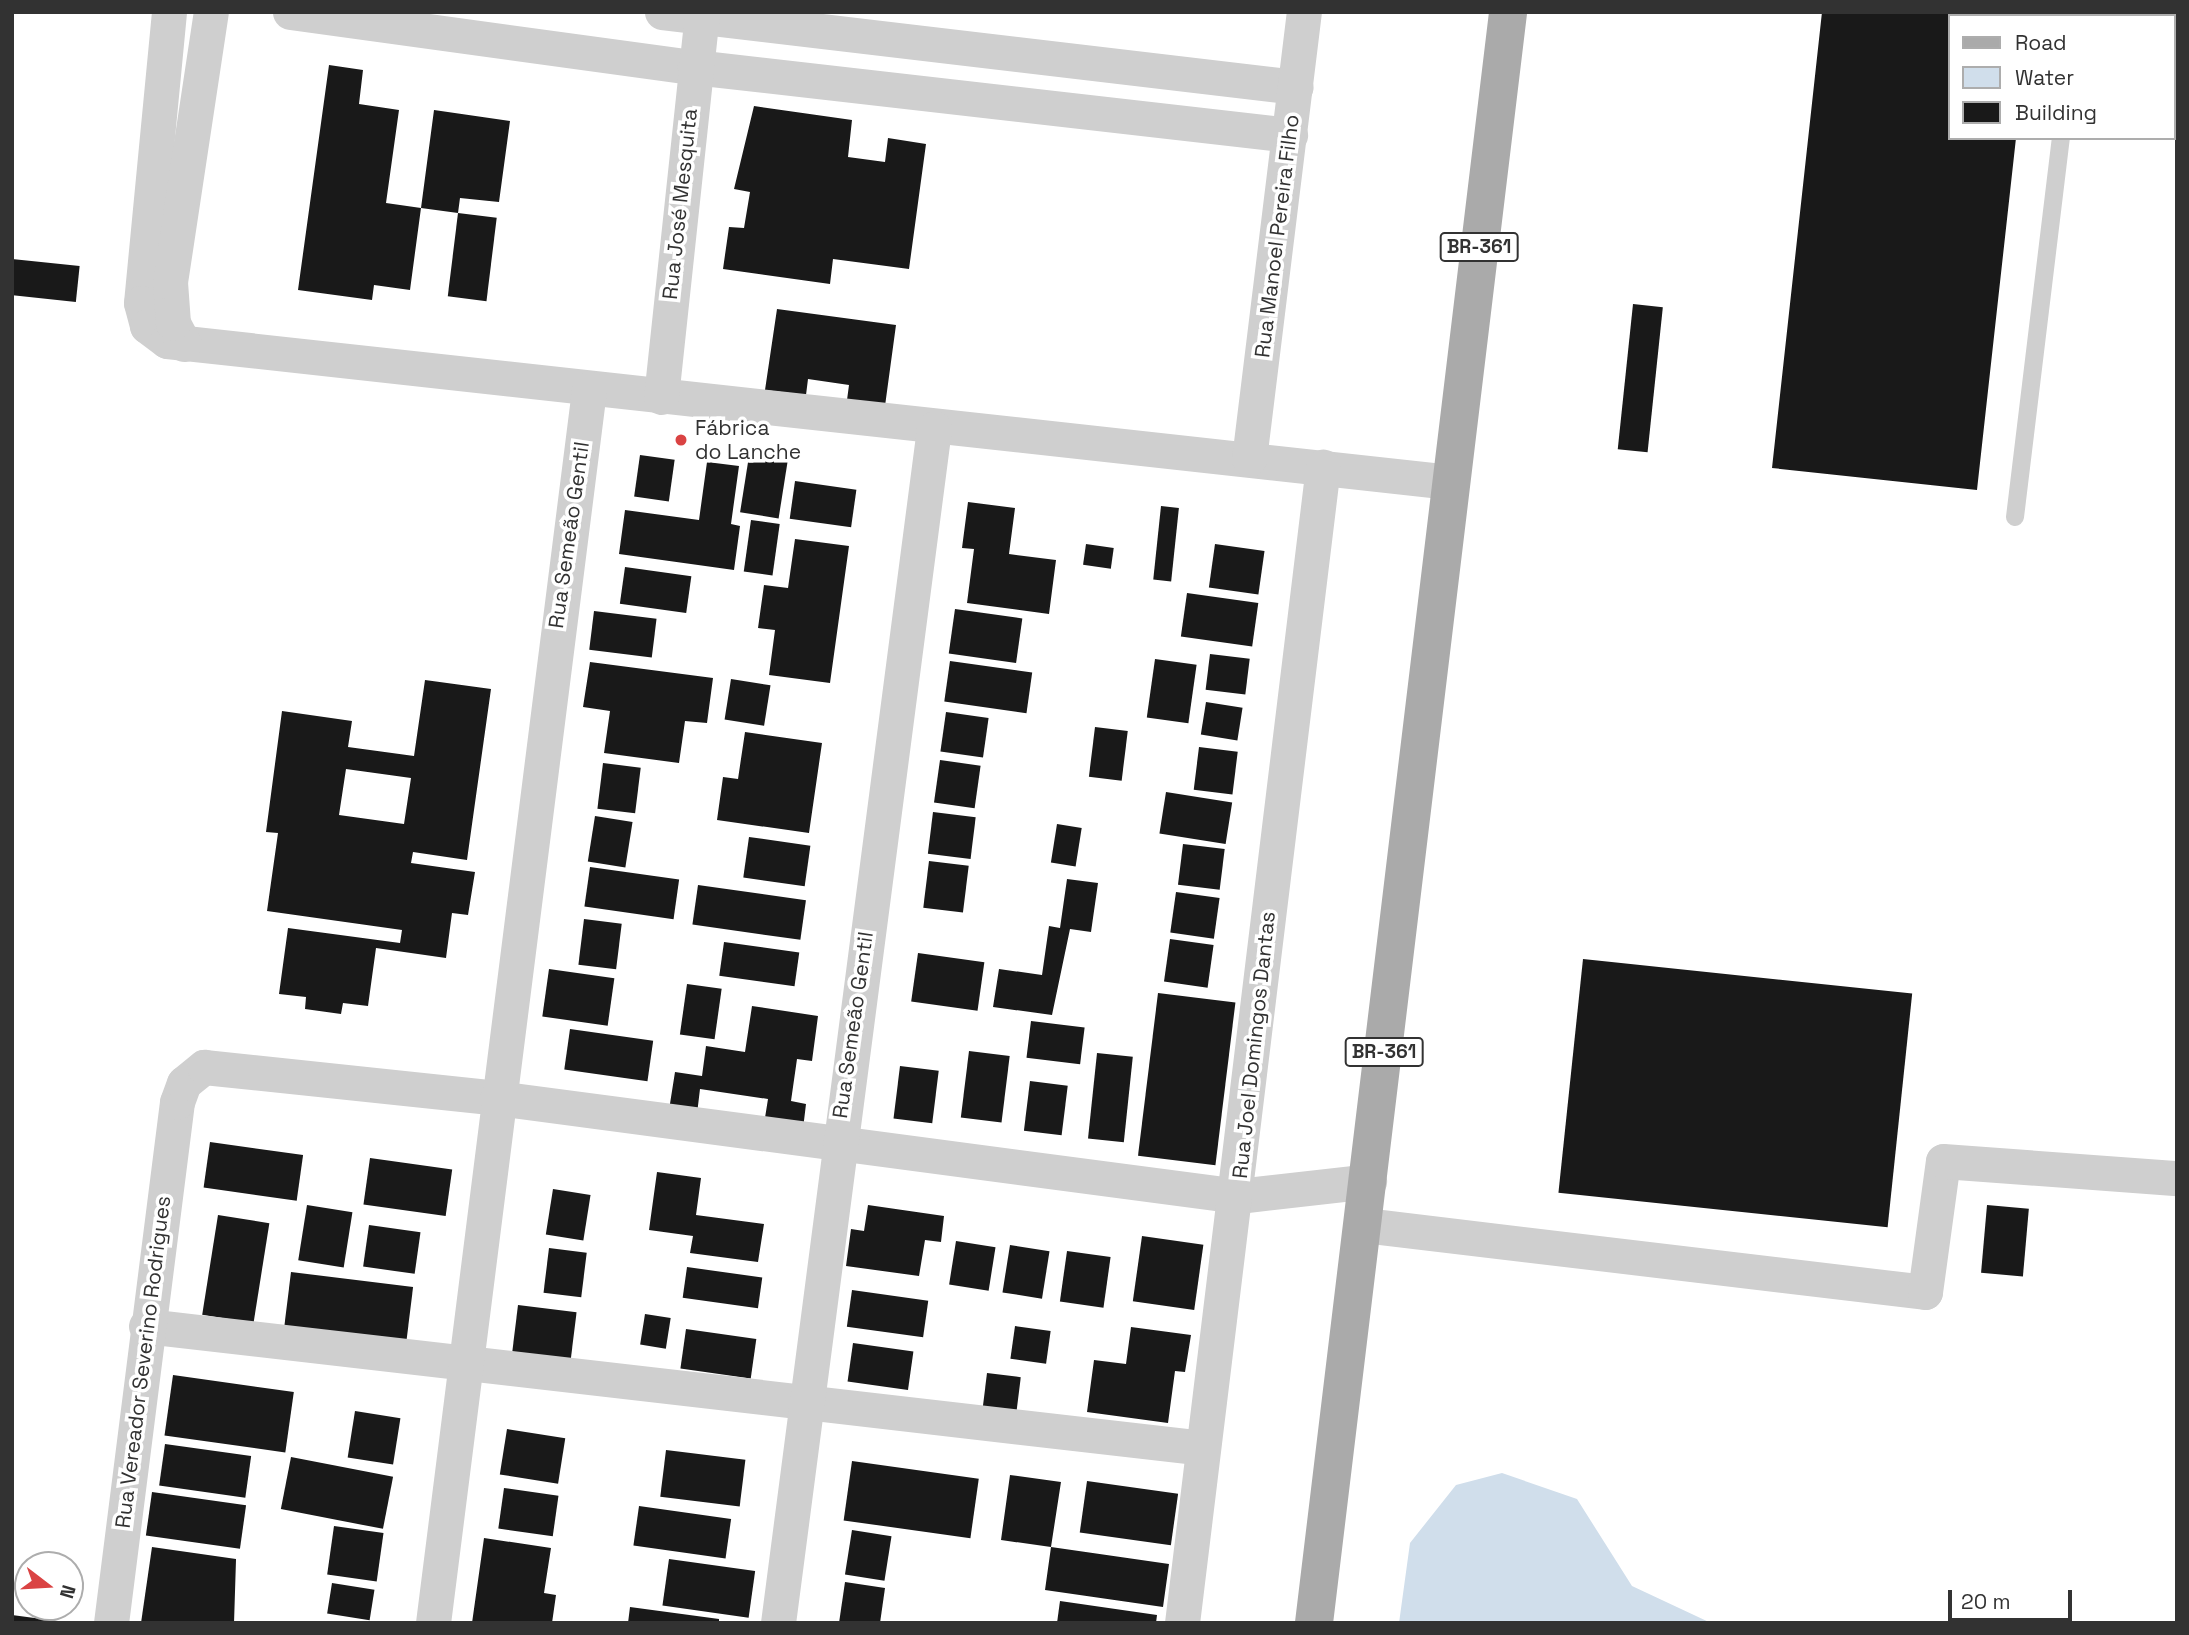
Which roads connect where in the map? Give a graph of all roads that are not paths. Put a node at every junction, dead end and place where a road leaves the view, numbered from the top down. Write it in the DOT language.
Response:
graph roads {
  1 [pos="169,12"];
  2 [pos="211,12"];
  3 [pos="290,12"];
  4 [pos="663,12"];
  5 [pos="1304,12"];
  6 [pos="1508,12"];
  7 [pos="701,14"];
  8 [pos="694,67"];
  9 [pos="1296,87"];
  10 [pos="1290,135"];
  11 [pos="2061,140"];
  12 [pos="184,344"];
  13 [pos="589,389"];
  14 [pos="661,397"];
  15 [pos="934,428"];
  16 [pos="1249,459"];
  17 [pos="1323,467"];
  18 [pos="1450,482"];
  19 [pos="2015,517"];
  20 [pos="497,1098"];
  21 [pos="837,1141"];
  22 [pos="2177,1178"];
  23 [pos="1369,1181"];
  24 [pos="1238,1196"];
  25 [pos="1364,1225"];
  26 [pos="146,1326"];
  27 [pos="467,1363"];
  28 [pos="803,1402"];
  29 [pos="1203,1448"];
  30 [pos="111,1623"];
  31 [pos="433,1623"];
  32 [pos="778,1623"];
  33 [pos="1182,1623"];
  34 [pos="1314,1623"];
  1 -- 12 [label="street"];
  2 -- 12 [label="street"];
  3 -- 8 [label="street"];
  4 -- 7 [label="street"];
  5 -- 9 [label="street, Rua Manoel Pereira Filho"];
  6 -- 18 [label="main road, BR-361"];
  7 -- 8 [label="street, Rua José Mesquita"];
  7 -- 9 [label="street"];
  8 -- 10 [label="street"];
  8 -- 14 [label="street, Rua José Mesquita"];
  9 -- 10 [label="street, Rua Manoel Pereira Filho"];
  10 -- 16 [label="street, Rua Manoel Pereira Filho"];
  11 -- 19 [label="lane"];
  12 -- 13 [label="street"];
  13 -- 14 [label="street"];
  13 -- 20 [label="street, Rua Semeão Gentil"];
  14 -- 15 [label="street"];
  15 -- 16 [label="street"];
  15 -- 21 [label="street, Rua Semeão Gentil"];
  16 -- 17 [label="street"];
  17 -- 18 [label="street"];
  17 -- 24 [label="street, Rua Joel Domingos Dantas"];
  18 -- 23 [label="main road, BR-361"];
  20 -- 21 [label="street"];
  20 -- 26 [label="street, Rua Vereador Severino Rodrigues"];
  20 -- 27 [label="street, Rua Semeão Gentil"];
  21 -- 24 [label="street"];
  21 -- 28 [label="street, Rua Semeão Gentil"];
  22 -- 25 [label="street"];
  23 -- 24 [label="street"];
  23 -- 25 [label="main road, BR-361"];
  24 -- 29 [label="street, Rua Joel Domingos Dantas"];
  25 -- 34 [label="main road, BR-361"];
  26 -- 27 [label="street"];
  26 -- 30 [label="street, Rua Vereador Severino Rodrigues"];
  27 -- 28 [label="street"];
  27 -- 31 [label="street, Rua Semeão Gentil"];
  28 -- 29 [label="street"];
  28 -- 32 [label="street, Rua Semeão Gentil"];
  29 -- 33 [label="street, Rua Joel Domingos Dantas"];
}
